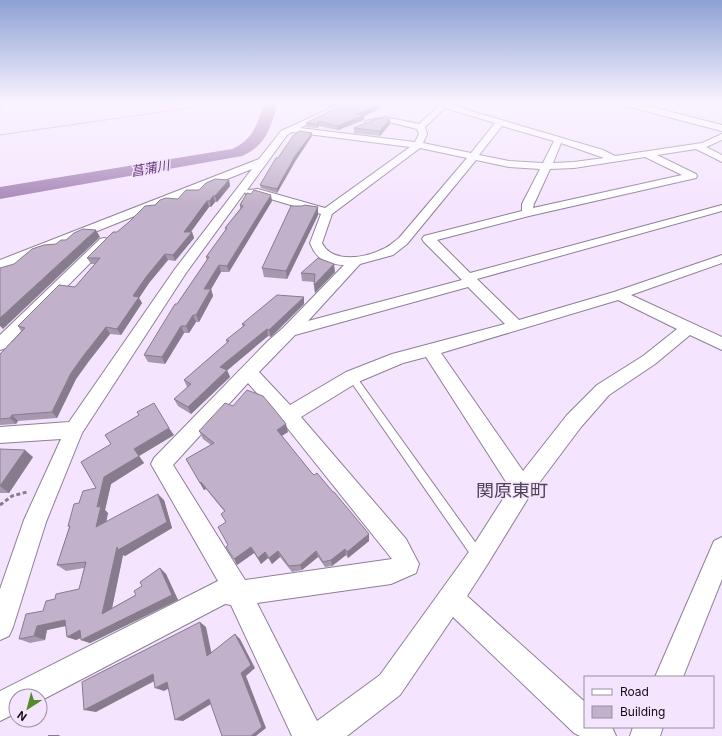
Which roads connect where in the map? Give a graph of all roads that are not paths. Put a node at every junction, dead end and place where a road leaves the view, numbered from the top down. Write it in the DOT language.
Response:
graph roads {
  1 [pos="281,137"];
  2 [pos="358,137"];
  3 [pos="422,137"];
  4 [pos="488,137"];
  5 [pos="553,137"];
  6 [pos="722,138"];
  7 [pos="559,139"];
  8 [pos="418,145"];
  9 [pos="697,146"];
  10 [pos="647,154"];
  11 [pos="473,157"];
  12 [pos="614,159"];
  13 [pos="722,159"];
  14 [pos="264,161"];
  15 [pos="544,167"];
  16 [pos="240,191"];
  17 [pos="722,208"];
  18 [pos="135,211"];
  19 [pos="326,212"];
  20 [pos="527,213"];
  21 [pos="722,259"];
  22 [pos="355,261"];
  23 [pos="0,266"];
  24 [pos="469,280"];
  25 [pos="619,295"];
  26 [pos="516,326"];
  27 [pos="688,328"];
  28 [pos="290,331"];
  29 [pos="0,344"];
  30 [pos="722,344"];
  31 [pos="430,350"];
  32 [pos="248,372"];
  33 [pos="352,377"];
  34 [pos="288,415"];
  35 [pos="74,430"];
  36 [pos="0,435"];
  37 [pos="522,488"];
  38 [pos="722,549"];
  39 [pos="479,557"];
  40 [pos="239,593"];
  41 [pos="451,598"];
  42 [pos="0,627"];
  43 [pos="669,676"];
  44 [pos="35,688"];
  45 [pos="584,721"];
  46 [pos="592,728"];
  47 [pos="308,736"];
  48 [pos="322,736"];
  49 [pos="600,736"];
  1 -- 14 [label="street"];
  2 -- 8 [label="street"];
  3 -- 8 [label="street"];
  4 -- 11 [label="street"];
  5 -- 7 [label="street"];
  6 -- 9 [label="street"];
  7 -- 12 [label="street"];
  7 -- 15 [label="street"];
  8 -- 11 [label="street"];
  8 -- 19 [label="street"];
  9 -- 10 [label="street"];
  9 -- 13 [label="street"];
  10 -- 12 [label="street"];
  10 -- 20 [label="street"];
  11 -- 15 [label="street"];
  11 -- 22 [label="street"];
  12 -- 15 [label="street"];
  14 -- 16 [label="street"];
  14 -- 18 [label="street"];
  15 -- 20 [label="street"];
  16 -- 19 [label="street"];
  16 -- 35 [label="street"];
  17 -- 24 [label="street"];
  18 -- 23 [label="street"];
  18 -- 29 [label="street"];
  19 -- 22 [label="street"];
  20 -- 24 [label="street"];
  21 -- 25 [label="street"];
  22 -- 28 [label="street"];
  24 -- 26 [label="street"];
  24 -- 28 [label="street"];
  25 -- 26 [label="street"];
  25 -- 27 [label="street"];
  26 -- 31 [label="street"];
  27 -- 30 [label="street"];
  27 -- 37 [label="street"];
  28 -- 32 [label="street"];
  31 -- 33 [label="street"];
  31 -- 37 [label="street"];
  32 -- 34 [label="street"];
  32 -- 40 [label="street"];
  33 -- 34 [label="street"];
  33 -- 39 [label="lane"];
  34 -- 40 [label="street"];
  35 -- 36 [label="street"];
  35 -- 42 [label="street"];
  37 -- 39 [label="street"];
  38 -- 43 [label="street"];
  39 -- 41 [label="street"];
  40 -- 44 [label="street"];
  40 -- 47 [label="street"];
  41 -- 45 [label="street"];
  41 -- 48 [label="street"];
  46 -- 49 [label="street"];
}
